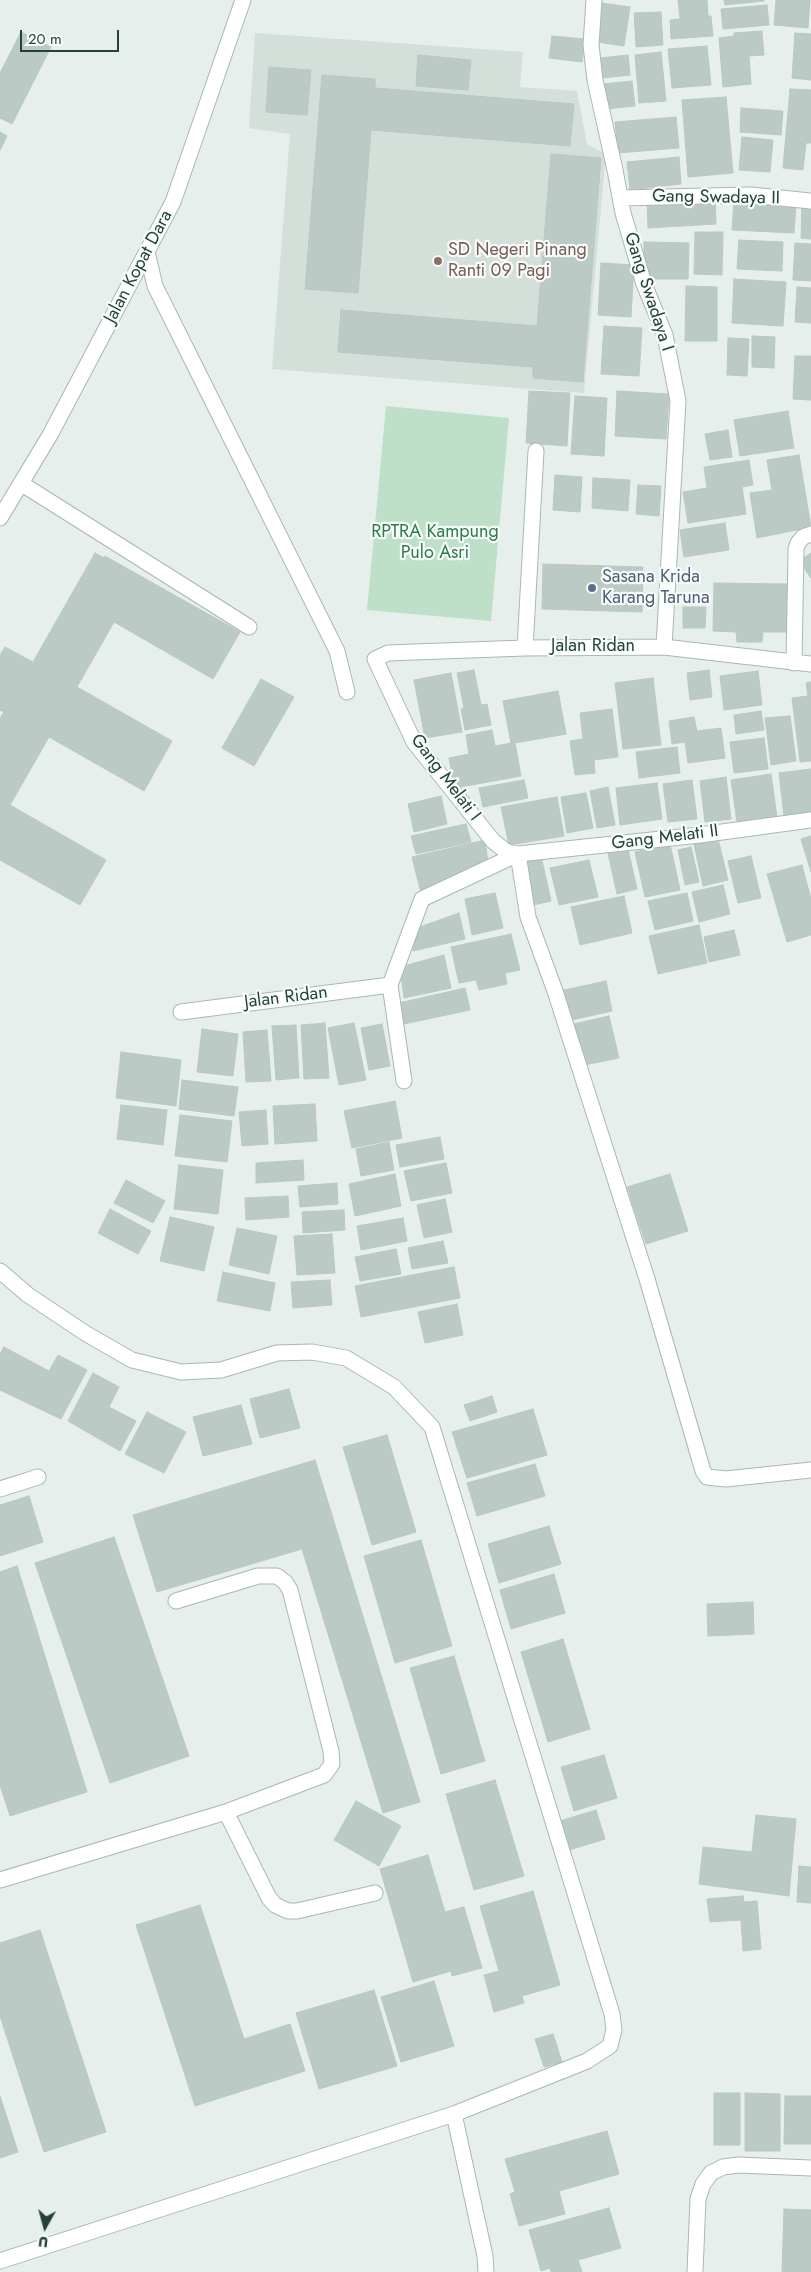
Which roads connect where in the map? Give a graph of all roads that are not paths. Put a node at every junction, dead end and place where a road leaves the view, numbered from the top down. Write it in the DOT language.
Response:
graph roads {
  1 [pos="243,0"];
  2 [pos="594,0"];
  3 [pos="620,198"];
  4 [pos="811,201"];
  5 [pos="147,252"];
  6 [pos="536,451"];
  7 [pos="22,484"];
  8 [pos="0,518"];
  9 [pos="811,534"];
  10 [pos="249,627"];
  11 [pos="664,647"];
  12 [pos="525,648"];
  13 [pos="375,659"];
  14 [pos="794,663"];
  15 [pos="811,664"];
  16 [pos="347,692"];
  17 [pos="811,820"];
  18 [pos="518,854"];
  19 [pos="390,985"];
  20 [pos="181,1012"];
  21 [pos="404,1081"];
  22 [pos="0,1271"];
  23 [pos="811,1470"];
  24 [pos="38,1477"];
  25 [pos="0,1488"];
  26 [pos="176,1601"];
  27 [pos="226,1812"];
  28 [pos="0,1880"];
  29 [pos="374,1893"];
  30 [pos="454,2114"];
  31 [pos="811,2168"];
  32 [pos="0,2261"];
  33 [pos="486,2272"];
  34 [pos="695,2272"];
  1 -- 5 [label="street, Jalan Kopat Dara"];
  2 -- 3 [label="street, Gang Swadaya I"];
  3 -- 4 [label="street, Gang Swadaya II"];
  3 -- 11 [label="street, Gang Swadaya I"];
  5 -- 7 [label="street, Jalan Kopat Dara"];
  5 -- 16 [label="street"];
  6 -- 12 [label="street"];
  7 -- 8 [label="street, Jalan Kopat Dara"];
  7 -- 10 [label="street"];
  9 -- 14 [label="street"];
  11 -- 12 [label="street, Jalan Ridan"];
  11 -- 14 [label="street, Jalan Ridan"];
  12 -- 13 [label="street, Jalan Ridan"];
  13 -- 18 [label="street, Gang Melati I"];
  14 -- 15 [label="street, Jalan Ridan"];
  17 -- 18 [label="street, Gang Melati II"];
  18 -- 19 [label="street"];
  18 -- 23 [label="street"];
  19 -- 20 [label="street, Jalan Ridan"];
  19 -- 21 [label="street"];
  22 -- 30 [label="street"];
  24 -- 25 [label="street"];
  26 -- 27 [label="street"];
  27 -- 28 [label="street"];
  27 -- 29 [label="street"];
  30 -- 32 [label="street"];
  30 -- 33 [label="street"];
  31 -- 34 [label="street"];
}
